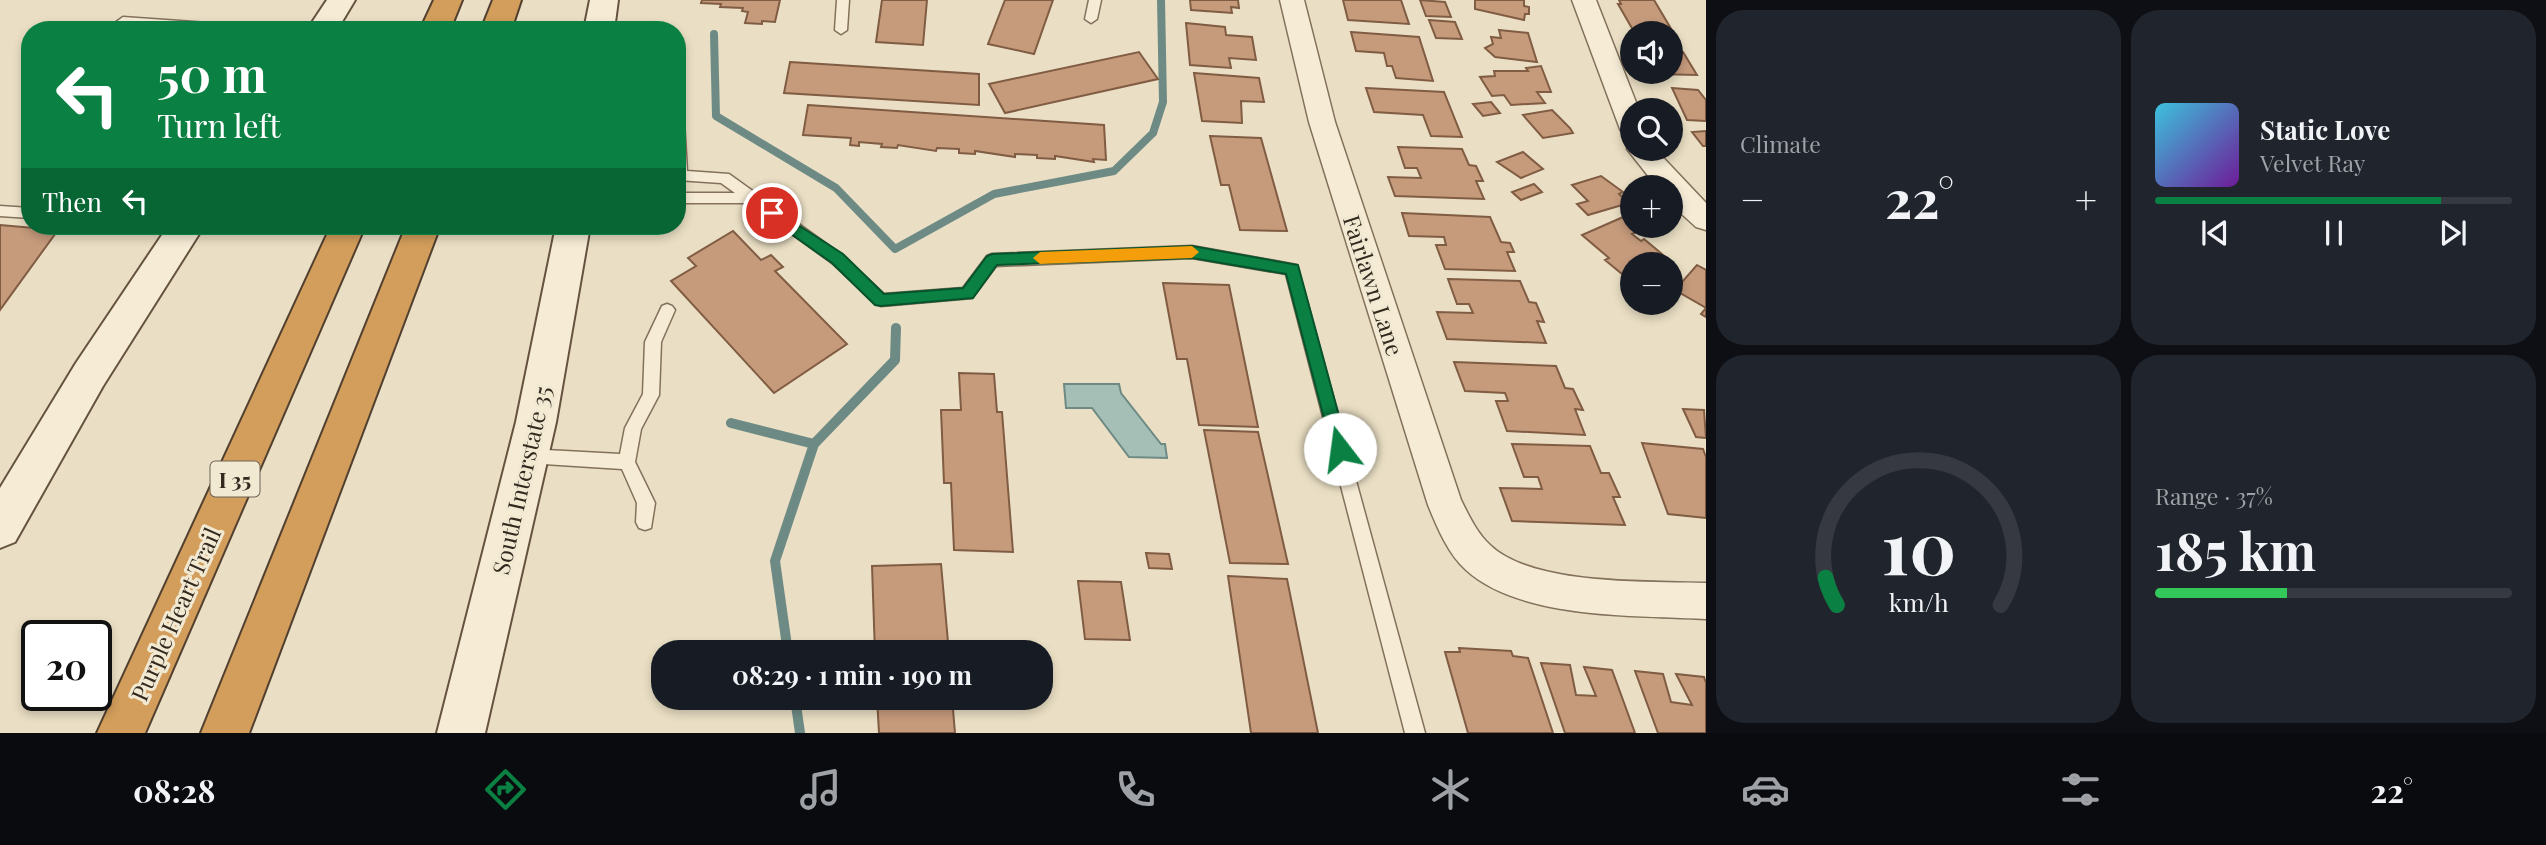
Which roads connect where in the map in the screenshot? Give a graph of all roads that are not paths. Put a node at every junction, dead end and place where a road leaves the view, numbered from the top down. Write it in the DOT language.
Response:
graph roads {
  1 [pos="341,0"];
  2 [pos="419,0"];
  3 [pos="448,0"];
  4 [pos="508,0"];
  5 [pos="604,0"];
  6 [pos="843,0"];
  7 [pos="1095,0"];
  8 [pos="1292,0"];
  9 [pos="1584,0"];
  10 [pos="1091,19"];
  11 [pos="328,21"];
  12 [pos="414,21"];
  13 [pos="439,21"];
  14 [pos="500,21"];
  15 [pos="600,21"];
  16 [pos="841,30"];
  17 [pos="1621,98"];
  18 [pos="1650,161"];
  19 [pos="686,175"];
  20 [pos="686,198"];
  21 [pos="750,198"];
  22 [pos="0,211"];
  23 [pos="21,212"];
  24 [pos="1706,219"];
  25 [pos="181,235"];
  26 [pos="344,235"];
  27 [pos="419,235"];
  28 [pos="571,235"];
  29 [pos="667,310"];
  30 [pos="528,456"];
  31 [pos="627,462"];
  32 [pos="645,522"];
  33 [pos="0,528"];
  34 [pos="1706,601"];
  35 [pos="121,733"];
  36 [pos="225,733"];
  37 [pos="461,733"];
  38 [pos="1415,733"];
  1 -- 11 [label="main road"];
  2 -- 12 [label="highway"];
  3 -- 13 [label="highway"];
  4 -- 14 [label="highway"];
  5 -- 15 [label="main road"];
  6 -- 16 [label="lane"];
  7 -- 10 [label="lane"];
  8 -- 34 [label="street, Fairlawn Lane"];
  9 -- 17 [label="street"];
  18 -- 24 [label="street"];
  19 -- 21 [label="lane"];
  20 -- 21 [label="lane"];
  21 -- 38 [label="lane"];
  22 -- 23 [label="lane"];
  25 -- 33 [label="main road"];
  26 -- 35 [label="highway, Purple Heart Trail / I 35"];
  27 -- 36 [label="highway"];
  28 -- 30 [label="main road, South Interstate 35"];
  29 -- 31 [label="lane"];
  30 -- 31 [label="lane"];
  30 -- 37 [label="main road, South Interstate 35"];
  31 -- 32 [label="lane"];
}
